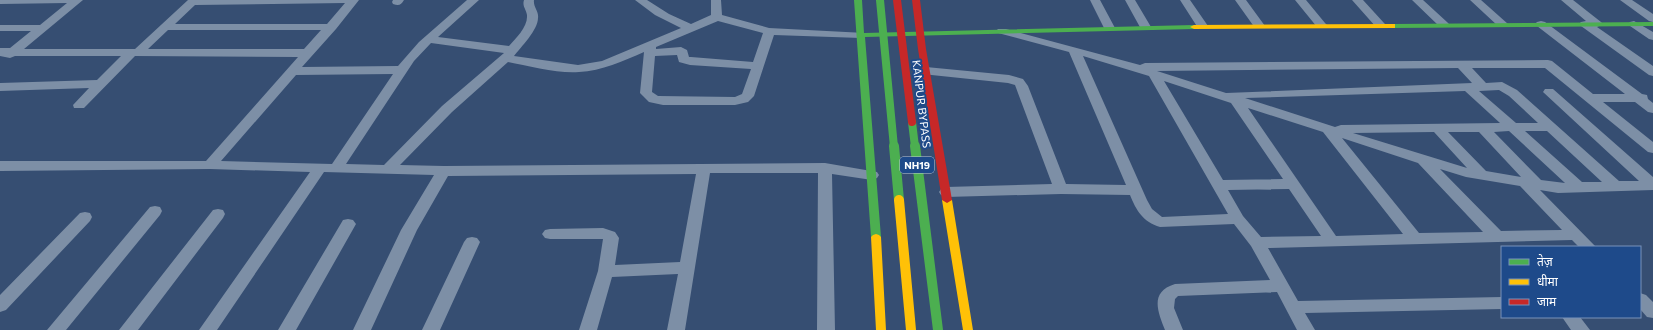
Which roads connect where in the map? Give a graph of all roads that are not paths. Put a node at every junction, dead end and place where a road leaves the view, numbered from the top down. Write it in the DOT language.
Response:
graph roads {
  1 [pos="78,0"];
  2 [pos="354,0"];
  3 [pos="474,0"];
  4 [pos="529,0"];
  5 [pos="640,0"];
  6 [pos="716,0"];
  7 [pos="858,0"];
  8 [pos="880,0"];
  9 [pos="897,0"];
  10 [pos="916,0"];
  11 [pos="1096,0"];
  12 [pos="1130,0"];
  13 [pos="1185,0"];
  14 [pos="1240,0"];
  15 [pos="1300,0"];
  16 [pos="1357,0"];
  17 [pos="1416,0"];
  18 [pos="1475,0"];
  19 [pos="1566,0"];
  20 [pos="1625,0"];
  21 [pos="0,1"];
  22 [pos="193,1"];
  23 [pos="717,17"];
  24 [pos="1653,19"];
  25 [pos="1442,24"];
  26 [pos="1502,24"];
  27 [pos="1541,24"];
  28 [pos="1591,24"];
  29 [pos="1634,24"];
  30 [pos="1653,24"];
  31 [pos="1321,25"];
  32 [pos="1380,25"];
  33 [pos="332,26"];
  34 [pos="1202,26"];
  35 [pos="1259,26"];
  36 [pos="165,27"];
  37 [pos="1145,27"];
  38 [pos="0,28"];
  39 [pos="42,28"];
  40 [pos="694,28"];
  41 [pos="1109,28"];
  42 [pos="768,30"];
  43 [pos="1002,31"];
  44 [pos="920,34"];
  45 [pos="861,35"];
  46 [pos="1653,37"];
  47 [pos="429,39"];
  48 [pos="649,49"];
  49 [pos="1074,50"];
  50 [pos="6,52"];
  51 [pos="134,53"];
  52 [pos="308,53"];
  53 [pos="509,54"];
  54 [pos="0,61"];
  55 [pos="1462,65"];
  56 [pos="756,66"];
  57 [pos="1133,67"];
  58 [pos="402,70"];
  59 [pos="292,71"];
  60 [pos="926,71"];
  61 [pos="1653,72"];
  62 [pos="1154,74"];
  63 [pos="101,84"];
  64 [pos="0,86"];
  65 [pos="1484,87"];
  66 [pos="1469,88"];
  67 [pos="1549,92"];
  68 [pos="1220,95"];
  69 [pos="1590,98"];
  70 [pos="1639,98"];
  71 [pos="1653,98"];
  72 [pos="1236,100"];
  73 [pos="80,105"];
  74 [pos="1653,109"];
  75 [pos="1551,127"];
  76 [pos="1438,128"];
  77 [pos="1483,128"];
  78 [pos="1514,128"];
  79 [pos="1328,130"];
  80 [pos="1653,149"];
  81 [pos="1423,160"];
  82 [pos="210,165"];
  83 [pos="0,166"];
  84 [pos="320,168"];
  85 [pos="336,168"];
  86 [pos="824,168"];
  87 [pos="388,169"];
  88 [pos="704,169"];
  89 [pos="444,171"];
  90 [pos="872,175"];
  91 [pos="1482,175"];
  92 [pos="1293,184"];
  93 [pos="1531,184"];
  94 [pos="1218,185"];
  95 [pos="1653,185"];
  96 [pos="1616,186"];
  97 [pos="1578,187"];
  98 [pos="1061,189"];
  99 [pos="1135,190"];
  100 [pos="946,192"];
  101 [pos="155,211"];
  102 [pos="218,214"];
  103 [pos="85,217"];
  104 [pos="1238,219"];
  105 [pos="348,224"];
  106 [pos="550,234"];
  107 [pos="1575,235"];
  108 [pos="1497,237"];
  109 [pos="1416,239"];
  110 [pos="1332,241"];
  111 [pos="472,242"];
  112 [pos="1257,243"];
  113 [pos="1587,246"];
  114 [pos="687,268"];
  115 [pos="606,271"];
  116 [pos="1282,286"];
  117 [pos="1644,300"];
  118 [pos="1501,303"];
  119 [pos="0,306"];
  120 [pos="1294,307"];
  121 [pos="1653,312"];
  122 [pos="1571,318"];
  123 [pos="56,330"];
  124 [pos="128,330"];
  125 [pos="208,330"];
  126 [pos="287,330"];
  127 [pos="362,330"];
  128 [pos="431,330"];
  129 [pos="588,330"];
  130 [pos="676,330"];
  131 [pos="826,330"];
  132 [pos="881,330"];
  133 [pos="911,330"];
  134 [pos="938,330"];
  135 [pos="968,330"];
  136 [pos="1174,330"];
  137 [pos="1306,330"];
  138 [pos="1581,330"];
  1 -- 21 [label="street"];
  1 -- 39 [label="street"];
  2 -- 22 [label="street"];
  2 -- 33 [label="street"];
  3 -- 47 [label="street"];
  4 -- 53 [label="street"];
  5 -- 40 [label="street"];
  6 -- 23 [label="street"];
  7 -- 45 [label="main road"];
  8 -- 133 [label="main road, NH19, bridge"];
  9 -- 134 [label="main road, KANPUR BYPASS / NH19, bridge"];
  10 -- 44 [label="main road"];
  11 -- 41 [label="street"];
  12 -- 37 [label="street"];
  13 -- 34 [label="street"];
  14 -- 35 [label="street"];
  15 -- 31 [label="street"];
  16 -- 32 [label="street"];
  17 -- 25 [label="street"];
  18 -- 26 [label="street"];
  19 -- 28 [label="street"];
  20 -- 24 [label="street"];
  22 -- 36 [label="street"];
  23 -- 40 [label="street"];
  23 -- 42 [label="street"];
  25 -- 26 [label="main road"];
  25 -- 32 [label="main road"];
  26 -- 27 [label="main road"];
  27 -- 28 [label="main road"];
  27 -- 70 [label="street"];
  28 -- 29 [label="main road"];
  28 -- 61 [label="street"];
  29 -- 30 [label="main road"];
  29 -- 46 [label="street"];
  31 -- 32 [label="main road"];
  31 -- 35 [label="main road"];
  33 -- 36 [label="street"];
  33 -- 52 [label="street"];
  34 -- 35 [label="main road"];
  34 -- 37 [label="main road"];
  36 -- 51 [label="street"];
  37 -- 41 [label="main road"];
  38 -- 39 [label="street"];
  39 -- 50 [label="street"];
  40 -- 48 [label="street"];
  41 -- 43 [label="main road"];
  42 -- 45 [label="street"];
  42 -- 56 [label="street"];
  43 -- 44 [label="main road"];
  43 -- 49 [label="street"];
  44 -- 45 [label="main road"];
  44 -- 60 [label="main road"];
  45 -- 90 [label="main road"];
  47 -- 53 [label="street"];
  47 -- 58 [label="street"];
  48 -- 53 [label="street"];
  48 -- 56 [label="street"];
  48 -- 56 [label="street"];
  49 -- 57 [label="street"];
  49 -- 99 [label="street"];
  50 -- 51 [label="street"];
  50 -- 54 [label="street"];
  51 -- 52 [label="street"];
  51 -- 63 [label="street"];
  52 -- 59 [label="street"];
  53 -- 87 [label="street"];
  55 -- 57 [label="street"];
  55 -- 65 [label="street"];
  55 -- 69 [label="street"];
  57 -- 62 [label="street"];
  58 -- 59 [label="street"];
  58 -- 85 [label="street"];
  59 -- 82 [label="street"];
  60 -- 98 [label="street"];
  60 -- 100 [label="main road"];
  62 -- 68 [label="street"];
  62 -- 94 [label="street"];
  63 -- 64 [label="street"];
  63 -- 73 [label="street"];
  65 -- 66 [label="street"];
  65 -- 75 [label="street"];
  66 -- 68 [label="street"];
  66 -- 78 [label="street"];
  67 -- 95 [label="street"];
  68 -- 72 [label="street"];
  69 -- 70 [label="street"];
  69 -- 80 [label="street"];
  70 -- 71 [label="street"];
  70 -- 74 [label="street"];
  72 -- 79 [label="street"];
  72 -- 92 [label="street"];
  75 -- 78 [label="street"];
  75 -- 96 [label="street"];
  76 -- 77 [label="street"];
  76 -- 79 [label="street"];
  76 -- 91 [label="street"];
  77 -- 78 [label="street"];
  77 -- 93 [label="street"];
  78 -- 97 [label="street"];
  79 -- 81 [label="street"];
  79 -- 109 [label="street"];
  81 -- 91 [label="street"];
  81 -- 108 [label="street"];
  82 -- 83 [label="street"];
  82 -- 84 [label="street"];
  84 -- 85 [label="street"];
  84 -- 125 [label="street"];
  85 -- 87 [label="street"];
  86 -- 88 [label="street"];
  86 -- 90 [label="street"];
  86 -- 131 [label="street"];
  87 -- 89 [label="street"];
  88 -- 89 [label="street"];
  88 -- 114 [label="street"];
  89 -- 127 [label="street"];
  90 -- 132 [label="main road"];
  91 -- 93 [label="street"];
  92 -- 94 [label="street"];
  92 -- 110 [label="street"];
  93 -- 97 [label="street"];
  93 -- 107 [label="street"];
  94 -- 104 [label="street"];
  95 -- 96 [label="street"];
  96 -- 97 [label="street"];
  98 -- 99 [label="street"];
  98 -- 100 [label="street"];
  99 -- 104 [label="street"];
  100 -- 135 [label="main road"];
  101 -- 123 [label="street"];
  102 -- 124 [label="street"];
  103 -- 119 [label="street"];
  104 -- 112 [label="street"];
  105 -- 126 [label="street"];
  106 -- 115 [label="street"];
  107 -- 108 [label="street"];
  107 -- 113 [label="street"];
  108 -- 109 [label="street"];
  109 -- 110 [label="street"];
  110 -- 112 [label="street"];
  111 -- 128 [label="street"];
  112 -- 116 [label="street"];
  114 -- 115 [label="street"];
  114 -- 130 [label="street"];
  115 -- 129 [label="street"];
  116 -- 120 [label="street"];
  116 -- 136 [label="street"];
  117 -- 121 [label="street"];
  118 -- 120 [label="street"];
  120 -- 137 [label="street"];
  122 -- 138 [label="street"];
}
